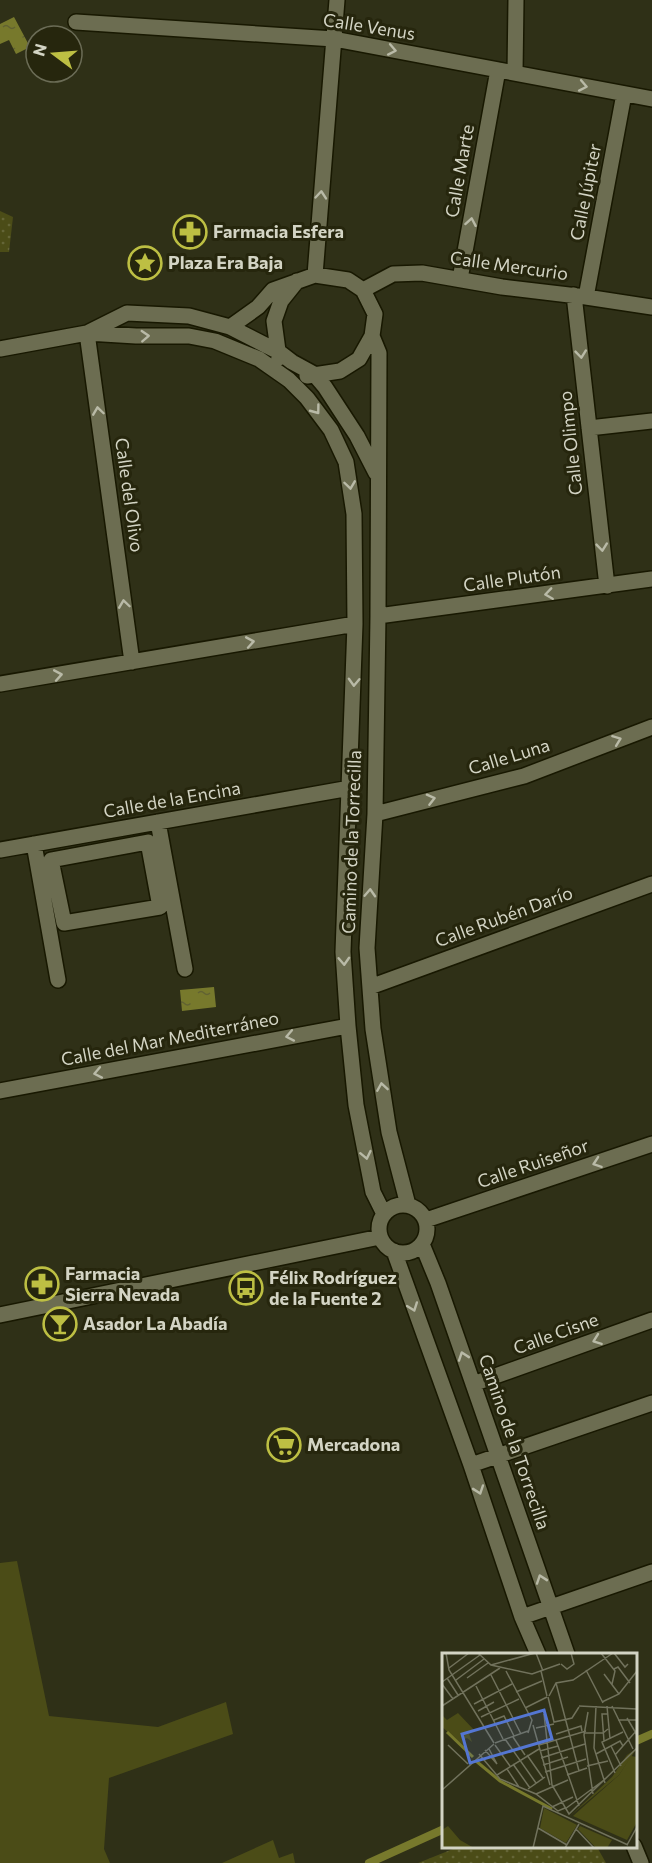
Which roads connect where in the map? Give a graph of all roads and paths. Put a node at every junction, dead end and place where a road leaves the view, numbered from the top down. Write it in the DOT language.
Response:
graph roads {
  1 [pos="337,0"];
  2 [pos="516,0"];
  3 [pos="76,22"];
  4 [pos="334,39"];
  5 [pos="498,70"];
  6 [pos="515,73"];
  7 [pos="624,94"];
  8 [pos="652,99"];
  9 [pos="315,274"];
  10 [pos="460,279"];
  11 [pos="297,281"];
  12 [pos="363,290"];
  13 [pos="580,296"];
  14 [pos="652,308"];
  15 [pos="230,327"];
  16 [pos="87,333"];
  17 [pos="372,336"];
  18 [pos="0,349"];
  19 [pos="279,352"];
  20 [pos="314,374"];
  21 [pos="284,376"];
  22 [pos="652,421"];
  23 [pos="589,428"];
  24 [pos="377,476"];
  25 [pos="652,579"];
  26 [pos="607,586"];
  27 [pos="378,616"];
  28 [pos="355,624"];
  29 [pos="132,662"];
  30 [pos="0,684"];
  31 [pos="652,727"];
  32 [pos="350,788"];
  33 [pos="375,814"];
  34 [pos="158,822"];
  35 [pos="34,844"];
  36 [pos="0,850"];
  37 [pos="652,884"];
  38 [pos="64,922"];
  39 [pos="184,969"];
  40 [pos="58,980"];
  41 [pos="370,987"];
  42 [pos="348,1026"];
  43 [pos="0,1091"];
  44 [pos="652,1144"];
  45 [pos="408,1205"];
  46 [pos="384,1214"];
  47 [pos="426,1220"];
  48 [pos="380,1237"];
  49 [pos="422,1244"];
  50 [pos="394,1251"];
  51 [pos="0,1315"];
  52 [pos="652,1320"];
  53 [pos="473,1384"];
  54 [pos="652,1403"];
  55 [pos="499,1457"];
  56 [pos="471,1466"];
  57 [pos="652,1572"];
  58 [pos="551,1607"];
  59 [pos="522,1617"];
  60 [pos="538,1653"];
  61 [pos="567,1653"];
  62 [pos="635,1848"];
  63 [pos="641,1863"];
  1 -- 4 [label="street"];
  2 -- 6 [label="street"];
  3 -- 4 [label="street, Calle Venus"];
  4 -- 5 [label="street, Calle Venus, one-way"];
  9 -- 4 [label="street, one-way"];
  5 -- 6 [label="street, Calle Venus"];
  10 -- 5 [label="street, Calle Marte, one-way"];
  6 -- 7 [label="street, Calle Venus, one-way"];
  7 -- 8 [label="street, Calle Venus"];
  7 -- 13 [label="street, Calle Júpiter"];
  9 -- 11 [label="street"];
  9 -- 12 [label="street"];
  10 -- 12 [label="street, Calle Mercurio"];
  10 -- 13 [label="street, Calle Mercurio"];
  11 -- 15 [label="street"];
  11 -- 19 [label="street"];
  12 -- 17 [label="street"];
  13 -- 14 [label="street, Calle Mercurio"];
  13 -- 23 [label="street, Calle Olimpo, one-way"];
  15 -- 16 [label="street"];
  15 -- 19 [label="street"];
  16 -- 18 [label="street"];
  16 -- 21 [label="street, Camino de la Torrecilla, one-way"];
  29 -- 16 [label="street, Calle del Olivo, one-way"];
  17 -- 20 [label="street"];
  17 -- 24 [label="street, Camino de la Torrecilla"];
  19 -- 20 [label="street"];
  19 -- 21 [label="street"];
  20 -- 21 [label="street"];
  20 -- 24 [label="street, Camino de la Torrecilla"];
  21 -- 28 [label="street, Camino de la Torrecilla, one-way"];
  22 -- 23 [label="street"];
  23 -- 26 [label="street, Calle Olimpo, one-way"];
  24 -- 27 [label="street, Camino de la Torrecilla"];
  25 -- 26 [label="street, Calle Plutón"];
  26 -- 27 [label="street, Calle Plutón, one-way"];
  27 -- 33 [label="street, Camino de la Torrecilla"];
  29 -- 28 [label="street, one-way"];
  28 -- 32 [label="street, Camino de la Torrecilla, one-way"];
  30 -- 29 [label="street, one-way"];
  33 -- 31 [label="street, Calle Luna, one-way"];
  32 -- 34 [label="street, Calle de la Encina"];
  32 -- 42 [label="street, Camino de la Torrecilla, one-way"];
  41 -- 33 [label="street, Camino de la Torrecilla, one-way"];
  34 -- 35 [label="street, Calle de la Encina"];
  34 -- 39 [label="street"];
  35 -- 36 [label="street, Calle de la Encina"];
  35 -- 40 [label="street"];
  37 -- 41 [label="street, Calle Rubén Darío"];
  38 -- 38 [label="street"];
  45 -- 41 [label="street, Camino de la Torrecilla, one-way"];
  42 -- 43 [label="street, Calle del Mar Mediterráneo, one-way"];
  42 -- 46 [label="street, Camino de la Torrecilla, one-way"];
  44 -- 47 [label="street, Calle Ruiseñor, one-way"];
  45 -- 46 [label="street"];
  45 -- 47 [label="street"];
  46 -- 48 [label="street"];
  47 -- 49 [label="street"];
  48 -- 50 [label="street"];
  48 -- 51 [label="street"];
  49 -- 50 [label="street"];
  53 -- 49 [label="street, Camino de la Torrecilla, one-way"];
  50 -- 56 [label="street, one-way"];
  52 -- 53 [label="street, Calle Cisne, one-way"];
  53 -- 55 [label="street, Camino de la Torrecilla"];
  54 -- 55 [label="street"];
  55 -- 56 [label="street"];
  58 -- 55 [label="street, Camino de la Torrecilla, one-way"];
  56 -- 59 [label="street, one-way"];
  57 -- 58 [label="street"];
  58 -- 59 [label="street"];
  58 -- 61 [label="street, Camino de la Torrecilla"];
  59 -- 60 [label="street"];
  62 -- 63 [label="street"];
}
